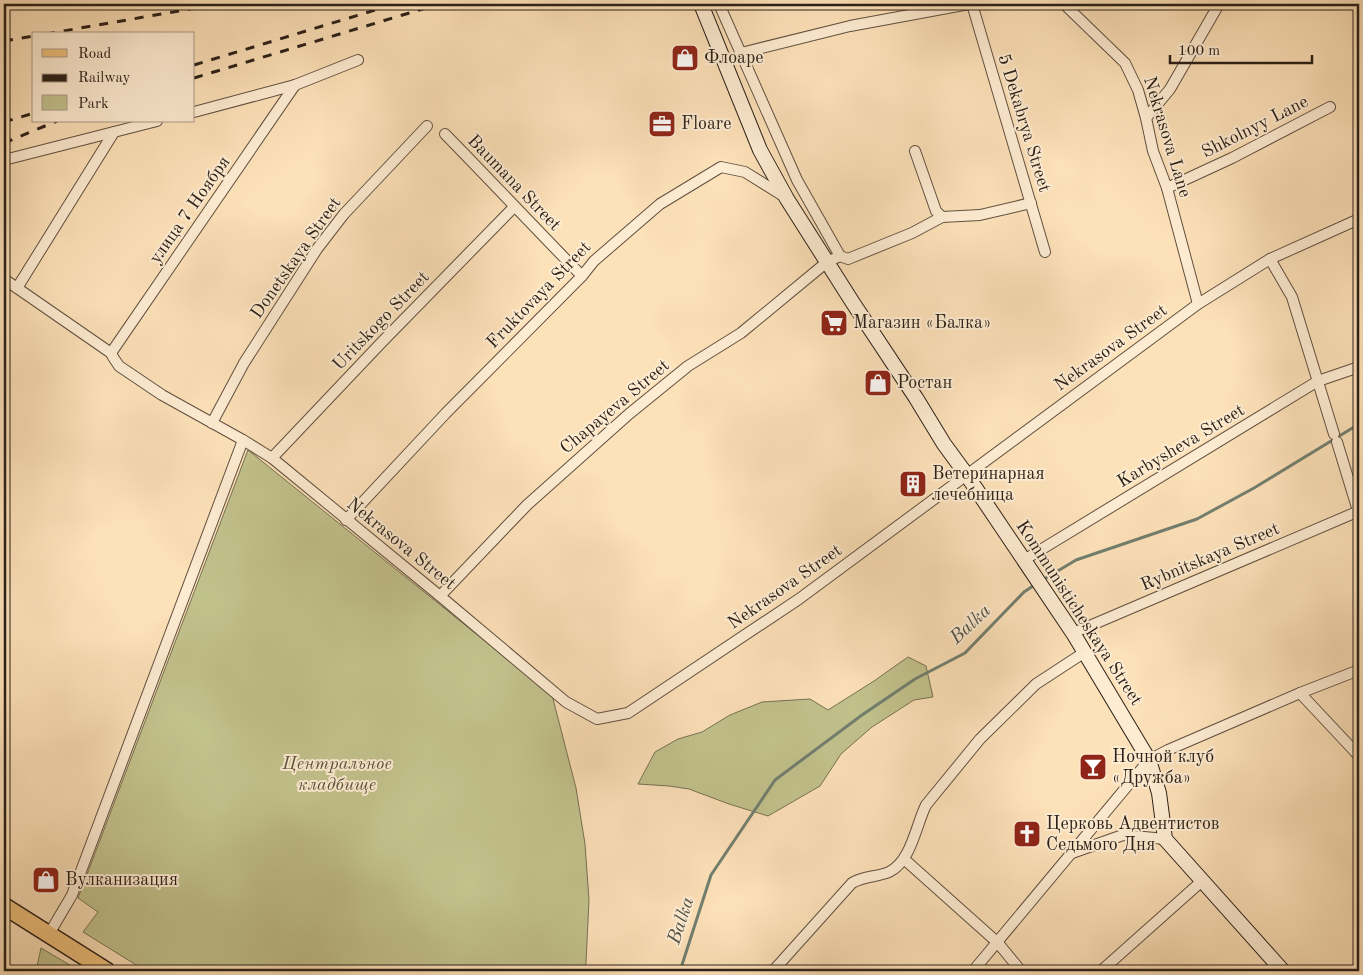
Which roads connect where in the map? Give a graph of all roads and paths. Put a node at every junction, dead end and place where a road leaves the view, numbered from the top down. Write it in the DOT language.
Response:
graph roads {
  1 [pos="701,4"];
  2 [pos="720,4"];
  3 [pos="970,4"];
  4 [pos="1064,4"];
  5 [pos="1220,4"];
  6 [pos="741,52"];
  7 [pos="358,60"];
  8 [pos="296,85"];
  9 [pos="1330,107"];
  10 [pos="195,112"];
  11 [pos="1146,118"];
  12 [pos="154,122"];
  13 [pos="427,126"];
  14 [pos="114,132"];
  15 [pos="445,134"];
  16 [pos="915,151"];
  17 [pos="4,160"];
  18 [pos="1167,188"];
  19 [pos="788,199"];
  20 [pos="1031,203"];
  21 [pos="514,207"];
  22 [pos="942,217"];
  23 [pos="1359,220"];
  24 [pos="1045,252"];
  25 [pos="833,259"];
  26 [pos="1270,259"];
  27 [pos="582,276"];
  28 [pos="4,279"];
  29 [pos="17,288"];
  30 [pos="1198,304"];
  31 [pos="111,353"];
  32 [pos="1359,367"];
  33 [pos="1318,381"];
  34 [pos="212,423"];
  35 [pos="243,440"];
  36 [pos="272,458"];
  37 [pos="966,474"];
  38 [pos="1359,512"];
  39 [pos="346,520"];
  40 [pos="1024,560"];
  41 [pos="440,596"];
  42 [pos="1073,633"];
  43 [pos="1085,652"];
  44 [pos="1359,670"];
  45 [pos="1300,693"];
  46 [pos="1359,756"];
  47 [pos="1149,760"];
  48 [pos="1165,839"];
  49 [pos="1071,853"];
  50 [pos="904,859"];
  51 [pos="1202,881"];
  52 [pos="4,906"];
  53 [pos="49,934"];
  54 [pos="998,943"];
  55 [pos="107,971"];
  56 [pos="773,971"];
  57 [pos="973,971"];
  58 [pos="1022,971"];
  59 [pos="1101,971"];
  60 [pos="1283,971"];
  1 -- 19 [label="main road, Kommunisticheskaya Street"];
  2 -- 6 [label="street"];
  3 -- 6 [label="street"];
  3 -- 20 [label="street, 5 Dekabrya Street"];
  4 -- 11 [label="street, Nekrasova Lane"];
  5 -- 11 [label="street"];
  6 -- 25 [label="street"];
  7 -- 8 [label="street"];
  8 -- 10 [label="street"];
  8 -- 31 [label="street, улица 7 Ноября"];
  9 -- 18 [label="street, Shkolnyy Lane"];
  11 -- 18 [label="street, Nekrasova Lane"];
  12 -- 14 [label="street"];
  13 -- 34 [label="street, Donetskaya Street"];
  14 -- 17 [label="street"];
  14 -- 29 [label="street"];
  15 -- 21 [label="street, Baumana Street"];
  16 -- 22 [label="street"];
  18 -- 30 [label="street, Nekrasova Lane"];
  19 -- 25 [label="main road, Kommunisticheskaya Street"];
  19 -- 27 [label="street, Fruktovaya Street"];
  20 -- 22 [label="street"];
  20 -- 24 [label="street, 5 Dekabrya Street"];
  21 -- 27 [label="street, Baumana Street"];
  21 -- 36 [label="street, Uritskogo Street"];
  22 -- 25 [label="street"];
  23 -- 26 [label="street, Nekrasova Street"];
  25 -- 37 [label="main road, Kommunisticheskaya Street"];
  25 -- 41 [label="street, Chapayeva Street"];
  26 -- 30 [label="street, Nekrasova Street"];
  26 -- 33 [label="street"];
  27 -- 39 [label="street, Fruktovaya Street"];
  28 -- 29 [label="street, Nekrasova Street"];
  29 -- 31 [label="street, Nekrasova Street"];
  30 -- 37 [label="street, Nekrasova Street"];
  31 -- 34 [label="street, Nekrasova Street"];
  32 -- 33 [label="street, Karbysheva Street"];
  33 -- 38 [label="street"];
  33 -- 40 [label="street, Karbysheva Street"];
  34 -- 35 [label="street, Nekrasova Street"];
  35 -- 36 [label="street, Nekrasova Street"];
  35 -- 53 [label="street"];
  36 -- 39 [label="street, Nekrasova Street"];
  37 -- 40 [label="main road, Kommunisticheskaya Street"];
  37 -- 41 [label="street, Nekrasova Street"];
  38 -- 42 [label="street, Rybnitskaya Street"];
  39 -- 41 [label="street, Nekrasova Street"];
  40 -- 42 [label="main road, Kommunisticheskaya Street"];
  42 -- 43 [label="main road, Kommunisticheskaya Street"];
  43 -- 47 [label="main road, Kommunisticheskaya Street"];
  43 -- 50 [label="street"];
  44 -- 45 [label="street"];
  45 -- 46 [label="street"];
  45 -- 47 [label="street"];
  47 -- 48 [label="main road, Kommunisticheskaya Street"];
  47 -- 49 [label="street"];
  48 -- 49 [label="street"];
  48 -- 51 [label="main road"];
  49 -- 54 [label="street"];
  50 -- 54 [label="street"];
  50 -- 56 [label="street"];
  51 -- 59 [label="street"];
  51 -- 60 [label="main road"];
  52 -- 53 [label="main road"];
  53 -- 55 [label="main road"];
  54 -- 57 [label="street"];
  54 -- 58 [label="street"];
}
